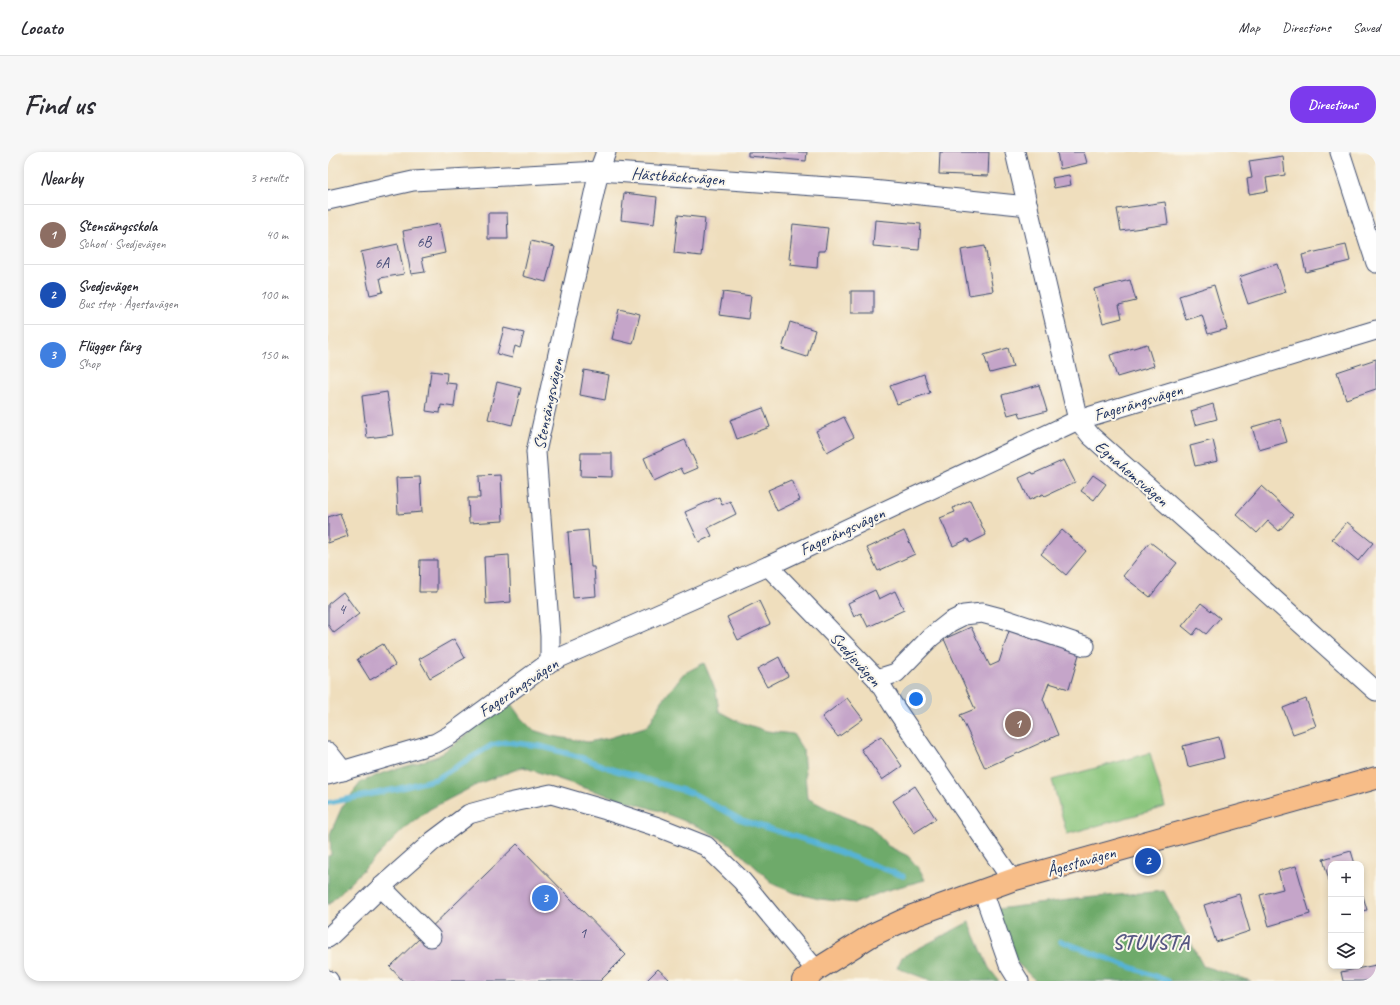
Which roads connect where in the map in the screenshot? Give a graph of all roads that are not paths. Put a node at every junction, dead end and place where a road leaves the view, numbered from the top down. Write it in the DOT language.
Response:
graph roads {
  1 [pos="606,152"];
  2 [pos="1015,152"];
  3 [pos="1340,152"];
  4 [pos="599,171"];
  5 [pos="328,200"];
  6 [pos="1028,206"];
  7 [pos="1376,263"];
  8 [pos="1376,330"];
  9 [pos="1078,420"];
  10 [pos="768,566"];
  11 [pos="1085,646"];
  12 [pos="550,662"];
  13 [pos="877,678"];
  14 [pos="1376,691"];
  15 [pos="328,752"];
  16 [pos="336,773"];
  17 [pos="1376,778"];
  18 [pos="1012,880"];
  19 [pos="381,887"];
  20 [pos="983,891"];
  21 [pos="431,937"];
  22 [pos="328,938"];
  23 [pos="810,975"];
  24 [pos="1019,981"];
  1 -- 4 [label="street, Stensängsvägen"];
  2 -- 6 [label="street, Egnahemsvägen"];
  3 -- 7 [label="street"];
  4 -- 5 [label="street, Hästbäcksvägen"];
  4 -- 6 [label="street, Hästbäcksvägen"];
  4 -- 12 [label="street, Stensängsvägen"];
  6 -- 9 [label="street, Egnahemsvägen"];
  8 -- 9 [label="street, Fagerängsvägen"];
  9 -- 10 [label="street, Fagerängsvägen"];
  9 -- 14 [label="street, Egnahemsvägen"];
  10 -- 12 [label="street, Fagerängsvägen"];
  10 -- 13 [label="street, Svedjevägen"];
  11 -- 13 [label="street"];
  12 -- 16 [label="street, Fagerängsvägen"];
  13 -- 18 [label="street, Svedjevägen"];
  15 -- 16 [label="street"];
  17 -- 18 [label="main road, Ågestavägen"];
  18 -- 20 [label="main road, Ågestavägen"];
  19 -- 21 [label="street"];
  19 -- 22 [label="street"];
  19 -- 23 [label="street"];
  20 -- 23 [label="main road, Ågestavägen"];
  20 -- 24 [label="street"];
}
